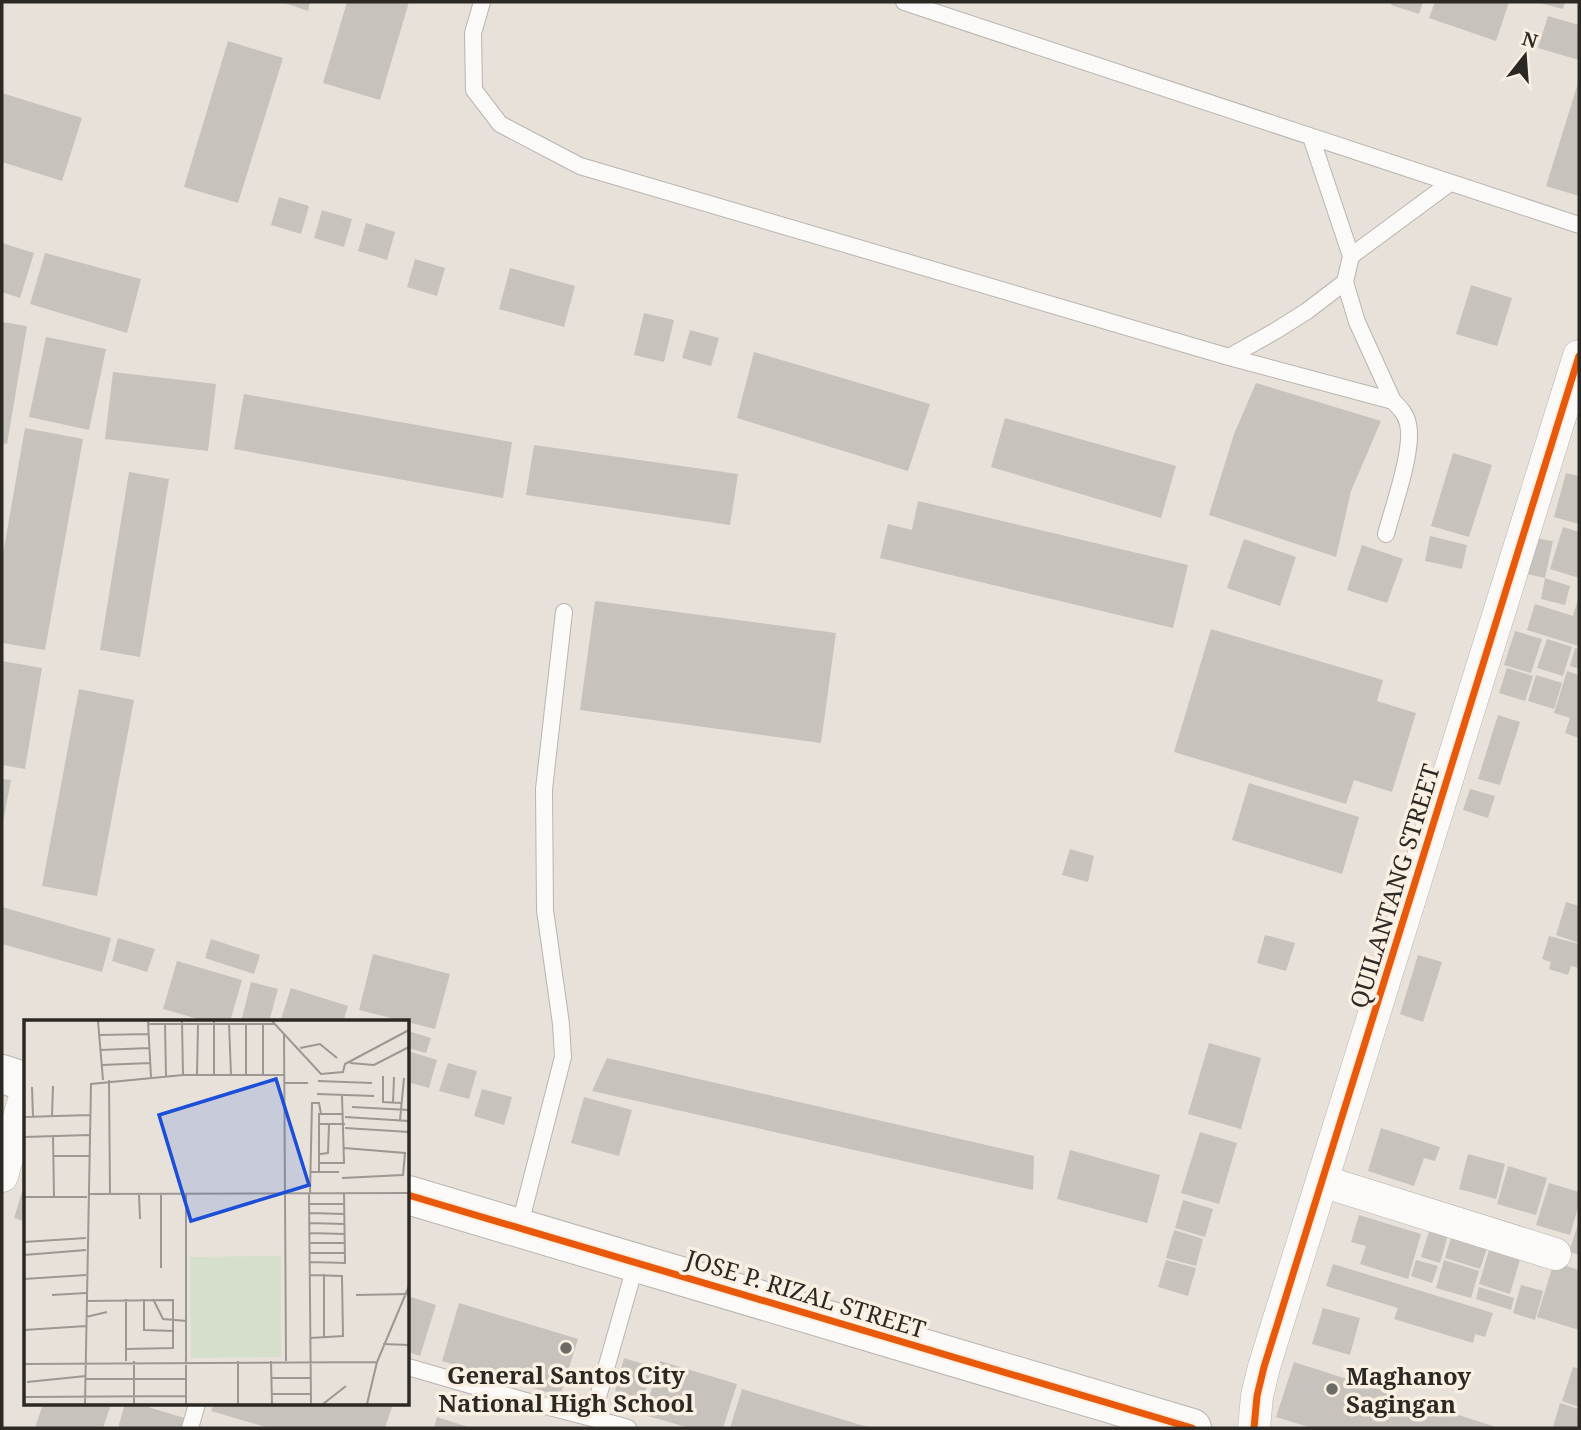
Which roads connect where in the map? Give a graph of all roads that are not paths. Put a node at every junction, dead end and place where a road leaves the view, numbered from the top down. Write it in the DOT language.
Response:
graph roads {
  1 [pos="482,2"];
  2 [pos="904,2"];
  3 [pos="1311,137"];
  4 [pos="1450,183"];
  5 [pos="1579,225"];
  6 [pos="1351,256"];
  7 [pos="1345,282"];
  8 [pos="1229,356"];
  9 [pos="1579,356"];
  10 [pos="1393,401"];
  11 [pos="1386,534"];
  12 [pos="564,612"];
  13 [pos="2,1074"];
  14 [pos="24,1081"];
  15 [pos="24,1100"];
  16 [pos="2,1176"];
  17 [pos="1322,1181"];
  18 [pos="410,1196"];
  19 [pos="519,1228"];
  20 [pos="1555,1254"];
  21 [pos="636,1263"];
  22 [pos="410,1368"];
  23 [pos="196,1406"];
  24 [pos="592,1418"];
  25 [pos="190,1428"];
  26 [pos="628,1428"];
  27 [pos="1192,1428"];
  28 [pos="1254,1428"];
  1 -- 8 [label="lane"];
  2 -- 3 [label="lane"];
  3 -- 4 [label="lane"];
  3 -- 6 [label="lane"];
  4 -- 5 [label="lane"];
  4 -- 6 [label="lane"];
  6 -- 7 [label="lane"];
  7 -- 8 [label="lane"];
  7 -- 10 [label="lane"];
  8 -- 10 [label="lane"];
  9 -- 17 [label="street, QUILANTANG STREET"];
  10 -- 11 [label="lane"];
  12 -- 19 [label="lane"];
  13 -- 14 [label="street"];
  15 -- 16 [label="street"];
  17 -- 20 [label="street"];
  17 -- 28 [label="street, QUILANTANG STREET"];
  18 -- 19 [label="street, JOSE P. RIZAL STREET"];
  19 -- 21 [label="street, JOSE P. RIZAL STREET"];
  21 -- 24 [label="lane"];
  21 -- 27 [label="street, JOSE P. RIZAL STREET"];
  22 -- 24 [label="lane"];
  23 -- 25 [label="lane"];
  24 -- 26 [label="lane"];
}
